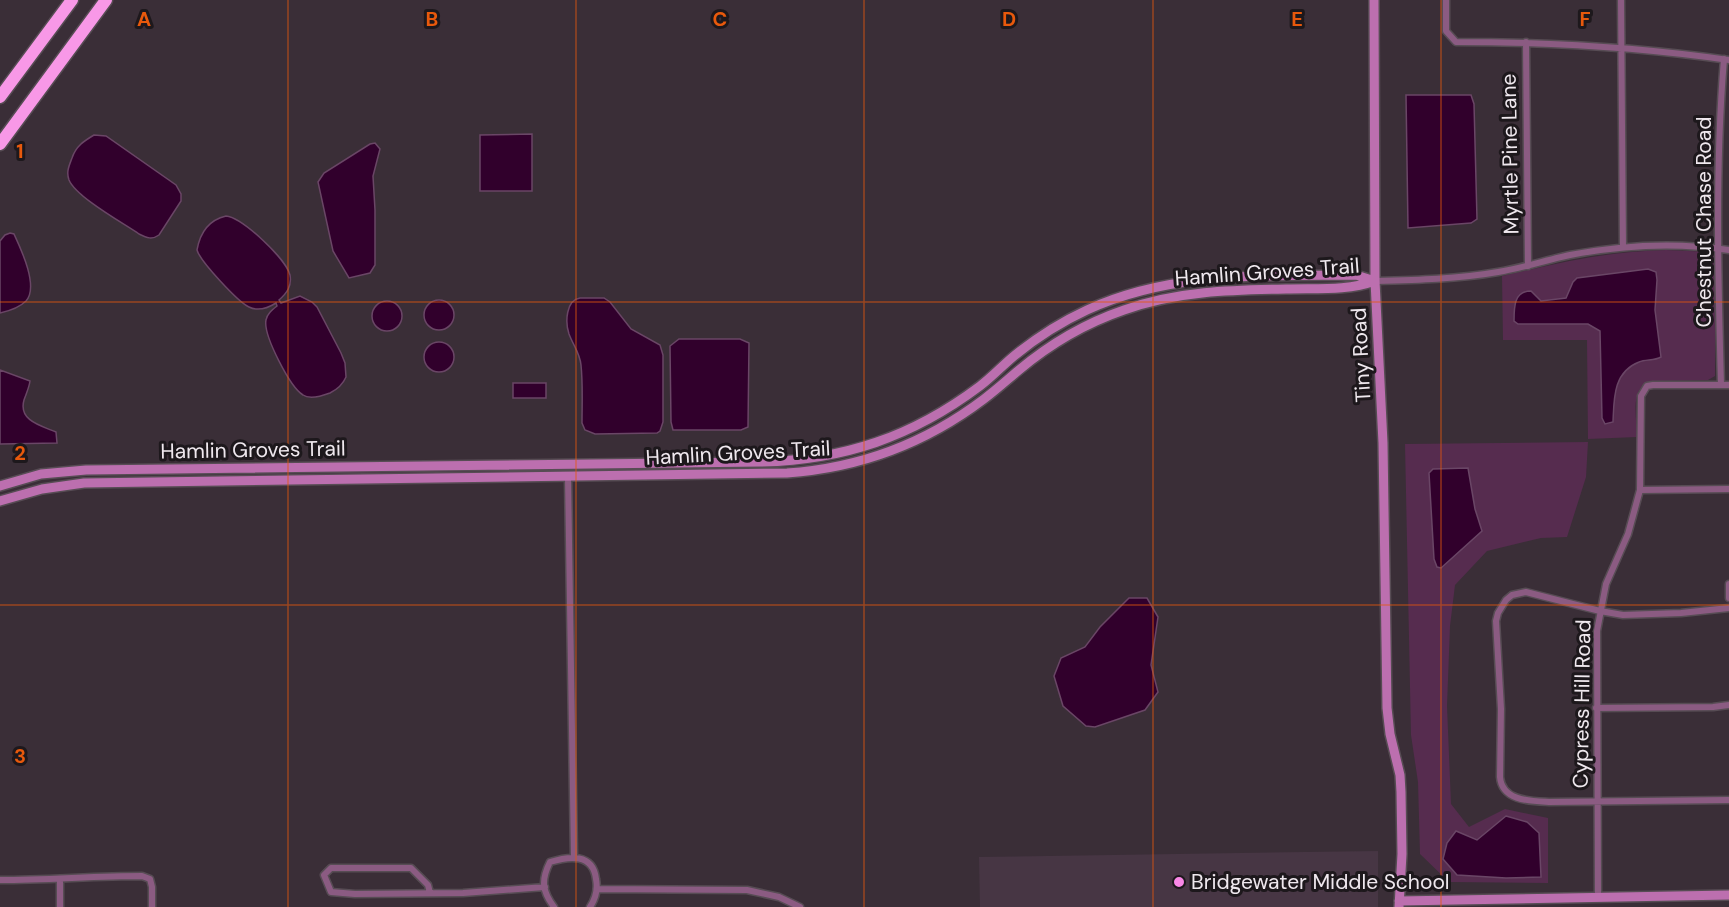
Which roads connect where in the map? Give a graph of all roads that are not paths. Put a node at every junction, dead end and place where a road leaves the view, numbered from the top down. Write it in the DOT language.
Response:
graph roads {
  1 [pos="72,0"];
  2 [pos="106,0"];
  3 [pos="1374,0"];
  4 [pos="1446,0"];
  5 [pos="1621,0"];
  6 [pos="1526,42"];
  7 [pos="1621,47"];
  8 [pos="1727,60"];
  9 [pos="0,98"];
  10 [pos="0,144"];
  11 [pos="1623,248"];
  12 [pos="1718,248"];
  13 [pos="1729,250"];
  14 [pos="1528,266"];
  15 [pos="1376,281"];
  16 [pos="1720,385"];
  17 [pos="1729,385"];
  18 [pos="787,461"];
  19 [pos="568,464"];
  20 [pos="157,469"];
  21 [pos="787,473"];
  22 [pos="568,477"];
  23 [pos="157,482"];
  24 [pos="0,486"];
  25 [pos="1729,489"];
  26 [pos="1640,490"];
  27 [pos="0,501"];
  28 [pos="1729,584"];
  29 [pos="1729,598"];
  30 [pos="1729,608"];
  31 [pos="1600,611"];
  32 [pos="1729,705"];
  33 [pos="1596,708"];
  34 [pos="1729,800"];
  35 [pos="1597,802"];
  36 [pos="574,857"];
  37 [pos="0,880"];
  38 [pos="60,880"];
  39 [pos="545,887"];
  40 [pos="597,889"];
  41 [pos="430,893"];
  42 [pos="1729,895"];
  43 [pos="1598,898"];
  44 [pos="1399,904"];
  45 [pos="60,907"];
  46 [pos="152,907"];
  47 [pos="554,907"];
  48 [pos="590,907"];
  49 [pos="800,907"];
  1 -- 9 [label="highway"];
  2 -- 10 [label="highway"];
  3 -- 15 [label="street, Tiny Road"];
  4 -- 6 [label="street"];
  5 -- 7 [label="street"];
  6 -- 7 [label="street"];
  6 -- 14 [label="street, Myrtle Pine Lane"];
  7 -- 8 [label="street"];
  7 -- 11 [label="street"];
  8 -- 12 [label="street, Chestnut Chase Road"];
  11 -- 12 [label="street"];
  11 -- 14 [label="street"];
  12 -- 13 [label="street"];
  12 -- 16 [label="street, Chestnut Chase Road"];
  14 -- 15 [label="street"];
  15 -- 18 [label="street, Hamlin Groves Trail"];
  15 -- 21 [label="street, Hamlin Groves Trail"];
  15 -- 44 [label="street, Tiny Road"];
  16 -- 17 [label="street, Cypress Hill Road"];
  16 -- 26 [label="street, Cypress Hill Road"];
  18 -- 19 [label="street, Hamlin Groves Trail"];
  18 -- 21 [label="street"];
  19 -- 20 [label="street, Hamlin Groves Trail"];
  19 -- 22 [label="street"];
  20 -- 23 [label="street"];
  20 -- 24 [label="street, Hamlin Groves Trail"];
  21 -- 22 [label="street, Hamlin Groves Trail"];
  22 -- 23 [label="street, Hamlin Groves Trail"];
  22 -- 36 [label="street"];
  23 -- 27 [label="street, Hamlin Groves Trail"];
  25 -- 26 [label="street"];
  26 -- 31 [label="street, Cypress Hill Road"];
  28 -- 29 [label="street"];
  30 -- 31 [label="street"];
  31 -- 33 [label="street, Cypress Hill Road"];
  31 -- 35 [label="street"];
  32 -- 33 [label="street"];
  33 -- 35 [label="street, Cypress Hill Road"];
  34 -- 35 [label="street"];
  35 -- 43 [label="street, Cypress Hill Road"];
  36 -- 39 [label="street"];
  36 -- 40 [label="street"];
  37 -- 38 [label="street"];
  38 -- 45 [label="street"];
  38 -- 46 [label="street"];
  39 -- 41 [label="street"];
  39 -- 47 [label="street"];
  40 -- 48 [label="street"];
  40 -- 49 [label="street"];
  41 -- 41 [label="street"];
  42 -- 43 [label="street"];
  43 -- 44 [label="street"];
}
